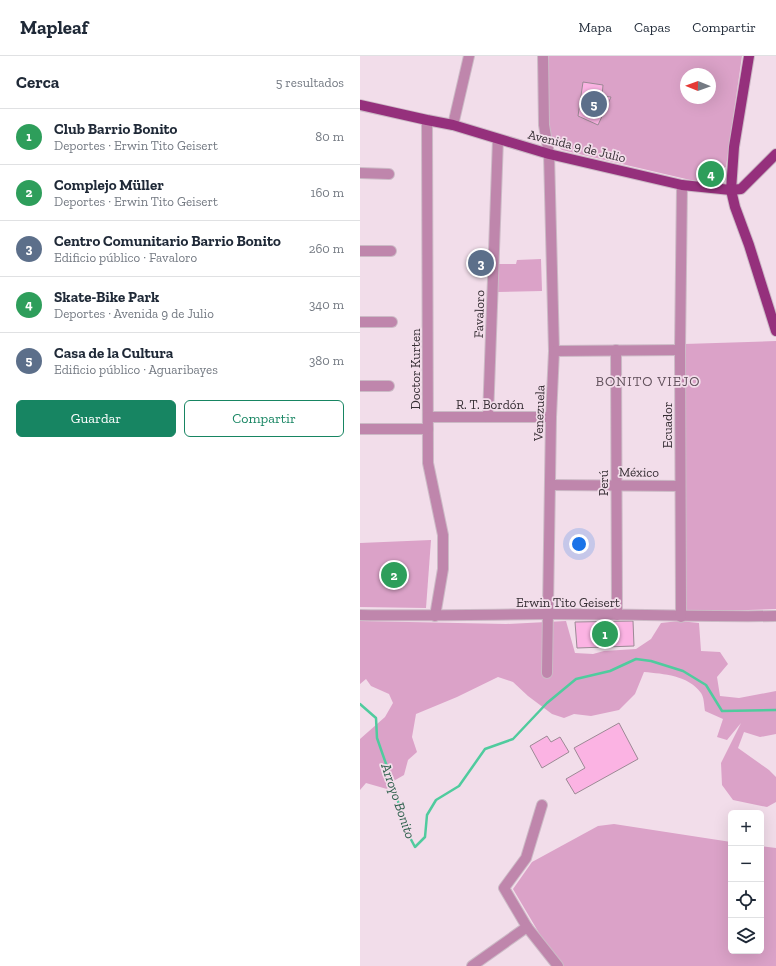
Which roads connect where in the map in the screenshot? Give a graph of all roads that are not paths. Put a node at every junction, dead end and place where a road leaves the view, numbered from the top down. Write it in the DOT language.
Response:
graph roads {
  1 [pos="469,56"];
  2 [pos="543,56"];
  3 [pos="749,56"];
  4 [pos="360,105"];
  5 [pos="427,120"];
  6 [pos="453,125"];
  7 [pos="498,139"];
  8 [pos="549,154"];
  9 [pos="776,154"];
  10 [pos="360,173"];
  11 [pos="389,174"];
  12 [pos="682,185"];
  13 [pos="731,190"];
  14 [pos="360,251"];
  15 [pos="390,251"];
  16 [pos="360,322"];
  17 [pos="392,322"];
  18 [pos="776,331"];
  19 [pos="616,350"];
  20 [pos="680,350"];
  21 [pos="554,351"];
  22 [pos="360,386"];
  23 [pos="389,386"];
  24 [pos="428,417"];
  25 [pos="551,417"];
  26 [pos="488,418"];
  27 [pos="360,429"];
  28 [pos="428,429"];
  29 [pos="551,485"];
  30 [pos="616,485"];
  31 [pos="680,486"];
  32 [pos="548,614"];
  33 [pos="360,615"];
  34 [pos="617,615"];
  35 [pos="435,616"];
  36 [pos="776,616"];
  37 [pos="680,617"];
  38 [pos="547,673"];
  39 [pos="542,805"];
  40 [pos="527,927"];
  41 [pos="472,966"];
  42 [pos="558,966"];
  1 -- 6 [label="street"];
  2 -- 8 [label="street, Venezuela"];
  3 -- 13 [label="main road"];
  4 -- 5 [label="main road, Avenida 9 de Julio"];
  5 -- 6 [label="main road, Avenida 9 de Julio"];
  5 -- 24 [label="street, Doctor Kurten"];
  6 -- 7 [label="main road, Avenida 9 de Julio"];
  7 -- 8 [label="main road, Avenida 9 de Julio"];
  7 -- 26 [label="street, Favaloro"];
  8 -- 12 [label="main road, Avenida 9 de Julio"];
  8 -- 21 [label="street, Venezuela"];
  9 -- 13 [label="main road"];
  10 -- 11 [label="street"];
  12 -- 13 [label="main road, Avenida 9 de Julio"];
  12 -- 20 [label="street, Ecuador"];
  13 -- 18 [label="main road"];
  14 -- 15 [label="street"];
  16 -- 17 [label="street"];
  19 -- 20 [label="street"];
  19 -- 21 [label="street"];
  19 -- 30 [label="street, Perú"];
  20 -- 31 [label="street, Ecuador"];
  21 -- 25 [label="street, Venezuela"];
  22 -- 23 [label="street"];
  24 -- 26 [label="street, R. T. Bordón"];
  24 -- 28 [label="street, Doctor Kurten"];
  25 -- 26 [label="street, R. T. Bordón"];
  25 -- 29 [label="street, Venezuela"];
  27 -- 28 [label="street"];
  28 -- 35 [label="street, Doctor Kurten"];
  29 -- 30 [label="street, México"];
  29 -- 32 [label="street, Venezuela"];
  30 -- 31 [label="street, México"];
  30 -- 34 [label="street, Perú"];
  31 -- 37 [label="street, Ecuador"];
  32 -- 34 [label="street, Erwin Tito Geisert"];
  32 -- 35 [label="street, Erwin Tito Geisert"];
  32 -- 38 [label="street, Venezuela"];
  33 -- 35 [label="street, Erwin Tito Geisert"];
  34 -- 37 [label="street, Erwin Tito Geisert"];
  36 -- 37 [label="street, Erwin Tito Geisert"];
  39 -- 40 [label="street"];
  40 -- 41 [label="street"];
  40 -- 42 [label="street"];
}
